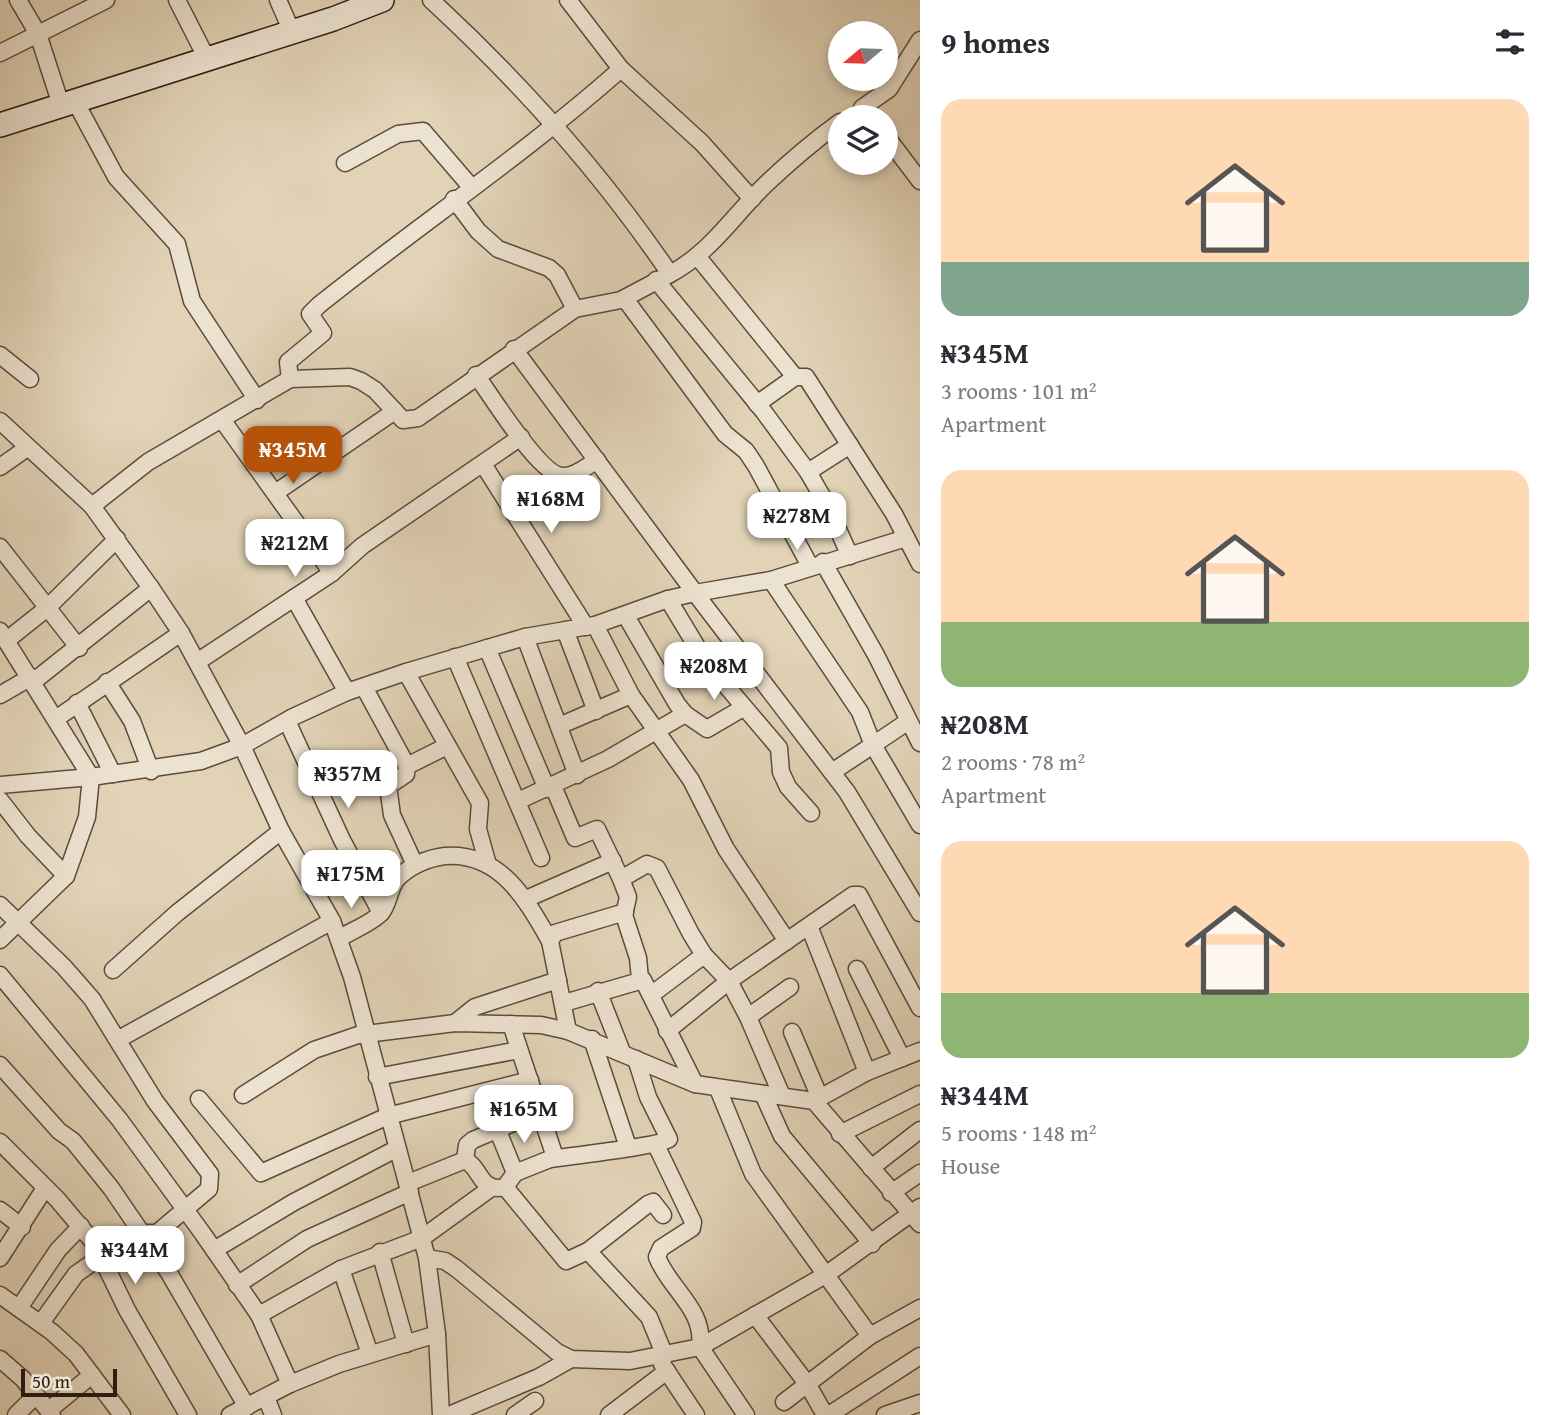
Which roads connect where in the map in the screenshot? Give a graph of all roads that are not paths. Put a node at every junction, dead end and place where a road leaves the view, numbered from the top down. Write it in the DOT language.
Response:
graph roads {
  1 [pos="18,0"];
  2 [pos="106,0"];
  3 [pos="177,0"];
  4 [pos="278,0"];
  5 [pos="382,0"];
  6 [pos="431,0"];
  7 [pos="568,0"];
  8 [pos="89,4"];
  9 [pos="292,33"];
  10 [pos="38,34"];
  11 [pos="920,40"];
  12 [pos="0,53"];
  13 [pos="207,59"];
  14 [pos="621,69"];
  15 [pos="68,103"];
  16 [pos="874,105"];
  17 [pos="0,125"];
  18 [pos="555,127"];
  19 [pos="828,132"];
  20 [pos="898,152"];
  21 [pos="345,163"];
  22 [pos="920,181"];
  23 [pos="472,188"];
  24 [pos="752,199"];
  25 [pos="454,200"];
  26 [pos="697,256"];
  27 [pos="663,277"];
  28 [pos="625,299"];
  29 [pos="575,309"];
  30 [pos="514,349"];
  31 [pos="0,355"];
  32 [pos="476,375"];
  33 [pos="795,377"];
  34 [pos="30,379"];
  35 [pos="290,379"];
  36 [pos="257,400"];
  37 [pos="757,404"];
  38 [pos="395,411"];
  39 [pos="0,421"];
  40 [pos="223,421"];
  41 [pos="522,437"];
  42 [pos="850,445"];
  43 [pos="26,448"];
  44 [pos="597,460"];
  45 [pos="483,464"];
  46 [pos="0,467"];
  47 [pos="808,472"];
  48 [pos="275,493"];
  49 [pos="92,506"];
  50 [pos="906,538"];
  51 [pos="117,539"];
  52 [pos="0,547"];
  53 [pos="850,556"];
  54 [pos="919,559"];
  55 [pos="817,564"];
  56 [pos="332,572"];
  57 [pos="771,580"];
  58 [pos="151,588"];
  59 [pos="695,593"];
  60 [pos="294,598"];
  61 [pos="668,598"];
  62 [pos="46,609"];
  63 [pos="626,616"];
  64 [pos="591,626"];
  65 [pos="565,630"];
  66 [pos="181,633"];
  67 [pos="2,634"];
  68 [pos="525,637"];
  69 [pos="79,648"];
  70 [pos="487,648"];
  71 [pos="455,657"];
  72 [pos="197,662"];
  73 [pos="406,672"];
  74 [pos="32,679"];
  75 [pos="107,682"];
  76 [pos="364,687"];
  77 [pos="348,692"];
  78 [pos="0,695"];
  79 [pos="631,695"];
  80 [pos="77,703"];
  81 [pos="743,708"];
  82 [pos="596,711"];
  83 [pos="685,714"];
  84 [pos="57,718"];
  85 [pos="287,721"];
  86 [pos="908,722"];
  87 [pos="559,726"];
  88 [pos="656,732"];
  89 [pos="920,743"];
  90 [pos="873,745"];
  91 [pos="242,746"];
  92 [pos="447,746"];
  93 [pos="407,766"];
  94 [pos="151,771"];
  95 [pos="832,772"];
  96 [pos="113,774"];
  97 [pos="577,775"];
  98 [pos="91,777"];
  99 [pos="0,785"];
  100 [pos="550,788"];
  101 [pos="0,800"];
  102 [pos="519,801"];
  103 [pos="811,813"];
  104 [pos="5,818"];
  105 [pos="920,825"];
  106 [pos="281,831"];
  107 [pos="541,859"];
  108 [pos="613,861"];
  109 [pos="415,865"];
  110 [pos="488,865"];
  111 [pos="66,876"];
  112 [pos="621,879"];
  113 [pos="526,899"];
  114 [pos="0,905"];
  115 [pos="625,912"];
  116 [pos="381,913"];
  117 [pos="920,913"];
  118 [pos="332,922"];
  119 [pos="17,923"];
  120 [pos="809,926"];
  121 [pos="340,938"];
  122 [pos="0,940"];
  123 [pos="550,941"];
  124 [pos="788,941"];
  125 [pos="704,955"];
  126 [pos="856,969"];
  127 [pos="113,970"];
  128 [pos="0,975"];
  129 [pos="640,979"];
  130 [pos="558,980"];
  131 [pos="729,981"];
  132 [pos="790,987"];
  133 [pos="598,991"];
  134 [pos="651,995"];
  135 [pos="564,1003"];
  136 [pos="920,1008"];
  137 [pos="748,1017"];
  138 [pos="455,1023"];
  139 [pos="511,1024"];
  140 [pos="568,1031"];
  141 [pos="667,1031"];
  142 [pos="792,1032"];
  143 [pos="368,1036"];
  144 [pos="119,1039"];
  145 [pos="592,1039"];
  146 [pos="519,1050"];
  147 [pos="920,1051"];
  148 [pos="629,1056"];
  149 [pos="902,1058"];
  150 [pos="0,1065"];
  151 [pos="867,1072"];
  152 [pos="377,1077"];
  153 [pos="530,1080"];
  154 [pos="695,1084"];
  155 [pos="718,1089"];
  156 [pos="763,1094"];
  157 [pos="920,1094"];
  158 [pos="243,1096"];
  159 [pos="782,1096"];
  160 [pos="199,1099"];
  161 [pos="817,1099"];
  162 [pos="541,1111"];
  163 [pos="388,1116"];
  164 [pos="920,1130"];
  165 [pos="498,1132"];
  166 [pos="840,1134"];
  167 [pos="0,1142"];
  168 [pos="656,1145"];
  169 [pos="628,1147"];
  170 [pos="396,1149"];
  171 [pos="550,1159"];
  172 [pos="465,1160"];
  173 [pos="872,1168"];
  174 [pos="515,1173"];
  175 [pos="920,1174"];
  176 [pos="409,1187"];
  177 [pos="45,1188"];
  178 [pos="498,1188"];
  179 [pos="891,1193"];
  180 [pos="0,1210"];
  181 [pos="183,1210"];
  182 [pos="663,1215"];
  183 [pos="917,1215"];
  184 [pos="81,1226"];
  185 [pos="22,1227"];
  186 [pos="144,1233"];
  187 [pos="422,1238"];
  188 [pos="872,1244"];
  189 [pos="214,1250"];
  190 [pos="588,1251"];
  191 [pos="380,1252"];
  192 [pos="101,1257"];
  193 [pos="0,1258"];
  194 [pos="427,1258"];
  195 [pos="341,1269"];
  196 [pos="827,1275"];
  197 [pos="237,1285"];
  198 [pos="0,1295"];
  199 [pos="19,1308"];
  200 [pos="919,1310"];
  201 [pos="259,1315"];
  202 [pos="755,1315"];
  203 [pos="41,1324"];
  204 [pos="438,1334"];
  205 [pos="870,1336"];
  206 [pos="406,1344"];
  207 [pos="700,1347"];
  208 [pos="370,1354"];
  209 [pos="920,1356"];
  210 [pos="571,1359"];
  211 [pos="663,1361"];
  212 [pos="3,1368"];
  213 [pos="92,1375"];
  214 [pos="290,1384"];
  215 [pos="807,1385"];
  216 [pos="35,1396"];
  217 [pos="266,1397"];
  218 [pos="535,1401"];
  219 [pos="784,1402"];
  220 [pos="920,1403"];
  221 [pos="247,1406"];
  222 [pos="50,1413"];
  223 [pos="693,1414"];
  224 [pos="16,1415"];
  225 [pos="120,1415"];
  226 [pos="188,1415"];
  227 [pos="230,1415"];
  228 [pos="273,1415"];
  229 [pos="441,1415"];
  230 [pos="449,1415"];
  231 [pos="515,1415"];
  232 [pos="609,1415"];
  233 [pos="746,1415"];
  234 [pos="827,1415"];
  235 [pos="885,1415"];
  1 -- 10 [label="street"];
  2 -- 8 [label="street"];
  3 -- 13 [label="street"];
  4 -- 9 [label="street"];
  5 -- 9 [label="street"];
  6 -- 18 [label="street"];
  7 -- 14 [label="street"];
  8 -- 10 [label="street"];
  9 -- 13 [label="street"];
  10 -- 12 [label="street"];
  10 -- 15 [label="street"];
  11 -- 16 [label="street"];
  13 -- 15 [label="street"];
  14 -- 18 [label="street"];
  14 -- 24 [label="street"];
  15 -- 17 [label="street"];
  15 -- 36 [label="street"];
  18 -- 23 [label="street"];
  18 -- 27 [label="street"];
  19 -- 24 [label="street"];
  20 -- 22 [label="street"];
  21 -- 23 [label="street"];
  23 -- 25 [label="street"];
  24 -- 26 [label="street"];
  25 -- 29 [label="street"];
  25 -- 35 [label="street"];
  26 -- 27 [label="street"];
  26 -- 33 [label="street"];
  27 -- 28 [label="street"];
  27 -- 37 [label="street"];
  28 -- 29 [label="street"];
  28 -- 55 [label="street"];
  29 -- 30 [label="street"];
  30 -- 32 [label="street"];
  30 -- 44 [label="street"];
  31 -- 34 [label="street"];
  32 -- 38 [label="street"];
  32 -- 41 [label="street"];
  33 -- 37 [label="street"];
  33 -- 42 [label="street"];
  35 -- 36 [label="street"];
  35 -- 38 [label="street"];
  36 -- 40 [label="street"];
  37 -- 47 [label="street"];
  38 -- 48 [label="street"];
  39 -- 43 [label="street"];
  40 -- 48 [label="street"];
  40 -- 49 [label="street"];
  41 -- 44 [label="street"];
  41 -- 45 [label="street"];
  42 -- 47 [label="street"];
  42 -- 50 [label="street"];
  43 -- 46 [label="street"];
  43 -- 49 [label="street"];
  44 -- 59 [label="street"];
  45 -- 56 [label="street"];
  45 -- 64 [label="street"];
  47 -- 53 [label="street"];
  48 -- 56 [label="street"];
  49 -- 51 [label="street"];
  50 -- 53 [label="street"];
  50 -- 54 [label="street"];
  51 -- 58 [label="street"];
  51 -- 62 [label="street"];
  52 -- 62 [label="street"];
  53 -- 55 [label="street"];
  55 -- 57 [label="street"];
  55 -- 86 [label="street"];
  56 -- 60 [label="street"];
  57 -- 59 [label="street"];
  57 -- 90 [label="street"];
  58 -- 66 [label="street"];
  58 -- 69 [label="street"];
  59 -- 61 [label="street"];
  59 -- 95 [label="street"];
  60 -- 72 [label="street"];
  60 -- 77 [label="street"];
  61 -- 63 [label="street"];
  61 -- 81 [label="street"];
  62 -- 67 [label="street"];
  62 -- 69 [label="street"];
  63 -- 64 [label="street"];
  63 -- 83 [label="street"];
  64 -- 65 [label="street"];
  64 -- 79 [label="street"];
  65 -- 68 [label="street"];
  65 -- 82 [label="street"];
  66 -- 72 [label="street"];
  66 -- 75 [label="street"];
  67 -- 74 [label="street"];
  68 -- 70 [label="street"];
  68 -- 87 [label="street"];
  69 -- 74 [label="street"];
  70 -- 71 [label="street"];
  70 -- 100 [label="street"];
  71 -- 73 [label="street"];
  71 -- 102 [label="street"];
  72 -- 91 [label="street"];
  73 -- 76 [label="street"];
  73 -- 92 [label="street"];
  74 -- 78 [label="street"];
  74 -- 84 [label="street"];
  75 -- 80 [label="street"];
  75 -- 94 [label="street"];
  76 -- 77 [label="street"];
  76 -- 93 [label="street"];
  77 -- 85 [label="street"];
  79 -- 82 [label="street"];
  79 -- 88 [label="street"];
  80 -- 84 [label="street"];
  80 -- 96 [label="street"];
  81 -- 83 [label="street"];
  81 -- 103 [label="street"];
  82 -- 87 [label="street"];
  83 -- 88 [label="street"];
  84 -- 98 [label="street"];
  85 -- 91 [label="street"];
  85 -- 116 [label="street"];
  86 -- 89 [label="street"];
  86 -- 90 [label="street"];
  87 -- 97 [label="street"];
  88 -- 97 [label="street"];
  88 -- 124 [label="street"];
  90 -- 95 [label="street"];
  90 -- 105 [label="street"];
  91 -- 94 [label="street"];
  91 -- 106 [label="street"];
  92 -- 93 [label="street"];
  92 -- 110 [label="street"];
  93 -- 109 [label="street"];
  94 -- 96 [label="street"];
  95 -- 117 [label="street"];
  96 -- 98 [label="street"];
  97 -- 100 [label="street"];
  98 -- 99 [label="street"];
  98 -- 111 [label="street"];
  100 -- 102 [label="street"];
  100 -- 108 [label="street"];
  101 -- 104 [label="street"];
  102 -- 107 [label="street"];
  104 -- 111 [label="street"];
  106 -- 118 [label="street"];
  106 -- 127 [label="street"];
  108 -- 112 [label="street"];
  108 -- 113 [label="street"];
  109 -- 110 [label="street"];
  109 -- 116 [label="street"];
  110 -- 113 [label="street"];
  111 -- 119 [label="street"];
  112 -- 115 [label="street"];
  112 -- 125 [label="street"];
  113 -- 123 [label="street"];
  114 -- 119 [label="street"];
  115 -- 123 [label="street"];
  115 -- 129 [label="street"];
  116 -- 121 [label="street"];
  118 -- 121 [label="street"];
  118 -- 144 [label="street"];
  119 -- 122 [label="street"];
  119 -- 144 [label="street"];
  120 -- 124 [label="street"];
  120 -- 136 [label="street"];
  120 -- 151 [label="street"];
  121 -- 143 [label="street"];
  123 -- 130 [label="street"];
  124 -- 131 [label="street"];
  125 -- 131 [label="street"];
  125 -- 134 [label="street"];
  126 -- 149 [label="street"];
  128 -- 181 [label="street"];
  129 -- 133 [label="street"];
  129 -- 134 [label="street"];
  130 -- 135 [label="street"];
  130 -- 138 [label="street"];
  131 -- 137 [label="street"];
  131 -- 141 [label="street"];
  132 -- 137 [label="street"];
  133 -- 135 [label="street"];
  133 -- 148 [label="street"];
  134 -- 141 [label="street"];
  135 -- 140 [label="street"];
  137 -- 159 [label="street"];
  138 -- 139 [label="street"];
  138 -- 143 [label="street"];
  139 -- 140 [label="street"];
  139 -- 146 [label="street"];
  140 -- 145 [label="street"];
  141 -- 154 [label="street"];
  142 -- 161 [label="street"];
  143 -- 152 [label="street"];
  143 -- 158 [label="street"];
  144 -- 181 [label="street"];
  145 -- 148 [label="street"];
  145 -- 169 [label="street"];
  146 -- 152 [label="street"];
  146 -- 153 [label="street"];
  147 -- 149 [label="street"];
  148 -- 154 [label="street"];
  148 -- 168 [label="street"];
  149 -- 151 [label="street"];
  150 -- 186 [label="street"];
  151 -- 161 [label="street"];
  152 -- 163 [label="street"];
  153 -- 162 [label="street"];
  153 -- 163 [label="street"];
  154 -- 155 [label="street"];
  155 -- 156 [label="street"];
  155 -- 196 [label="street"];
  156 -- 159 [label="street"];
  156 -- 188 [label="street"];
  157 -- 166 [label="street"];
  159 -- 161 [label="street"];
  160 -- 163 [label="street"];
  161 -- 166 [label="street"];
  162 -- 165 [label="street"];
  162 -- 171 [label="street"];
  163 -- 170 [label="street"];
  164 -- 173 [label="street"];
  165 -- 172 [label="street"];
  165 -- 174 [label="street"];
  166 -- 173 [label="street"];
  167 -- 177 [label="street"];
  168 -- 169 [label="street"];
  168 -- 207 [label="street"];
  169 -- 171 [label="street"];
  170 -- 176 [label="street"];
  170 -- 189 [label="street"];
  171 -- 174 [label="street"];
  172 -- 176 [label="street"];
  172 -- 178 [label="street"];
  173 -- 179 [label="street"];
  174 -- 178 [label="street"];
  175 -- 179 [label="street"];
  176 -- 187 [label="street"];
  176 -- 197 [label="street"];
  177 -- 184 [label="street"];
  177 -- 185 [label="street"];
  178 -- 187 [label="street"];
  178 -- 190 [label="street"];
  179 -- 183 [label="street"];
  180 -- 185 [label="street"];
  181 -- 186 [label="street"];
  181 -- 189 [label="street"];
  182 -- 190 [label="street"];
  183 -- 188 [label="street"];
  184 -- 192 [label="street"];
  184 -- 199 [label="street"];
  185 -- 193 [label="street"];
  186 -- 192 [label="street"];
  186 -- 221 [label="street"];
  187 -- 191 [label="street"];
  187 -- 194 [label="street"];
  188 -- 196 [label="street"];
  189 -- 197 [label="street"];
  190 -- 211 [label="street"];
  191 -- 195 [label="street"];
  191 -- 206 [label="street"];
  192 -- 203 [label="street"];
  192 -- 226 [label="street"];
  194 -- 204 [label="street"];
  194 -- 210 [label="street"];
  195 -- 201 [label="street"];
  195 -- 208 [label="street"];
  196 -- 202 [label="street"];
  196 -- 205 [label="street"];
  197 -- 201 [label="street"];
  198 -- 199 [label="street"];
  199 -- 203 [label="street"];
  200 -- 205 [label="street"];
  201 -- 214 [label="street"];
  202 -- 207 [label="street"];
  202 -- 215 [label="street"];
  203 -- 213 [label="street"];
  204 -- 206 [label="street"];
  204 -- 229 [label="street"];
  205 -- 215 [label="street"];
  206 -- 208 [label="street"];
  207 -- 211 [label="street"];
  207 -- 233 [label="street"];
  208 -- 214 [label="street"];
  209 -- 234 [label="street"];
  210 -- 211 [label="street"];
  210 -- 230 [label="street"];
  211 -- 223 [label="street"];
  211 -- 232 [label="street"];
  212 -- 216 [label="street"];
  213 -- 222 [label="street"];
  213 -- 225 [label="street"];
  214 -- 217 [label="street"];
  215 -- 219 [label="street"];
  215 -- 234 [label="street"];
  216 -- 222 [label="street"];
  216 -- 224 [label="street"];
  217 -- 221 [label="street"];
  217 -- 228 [label="street"];
  218 -- 231 [label="street"];
  220 -- 235 [label="street"];
  221 -- 227 [label="street"];
}
